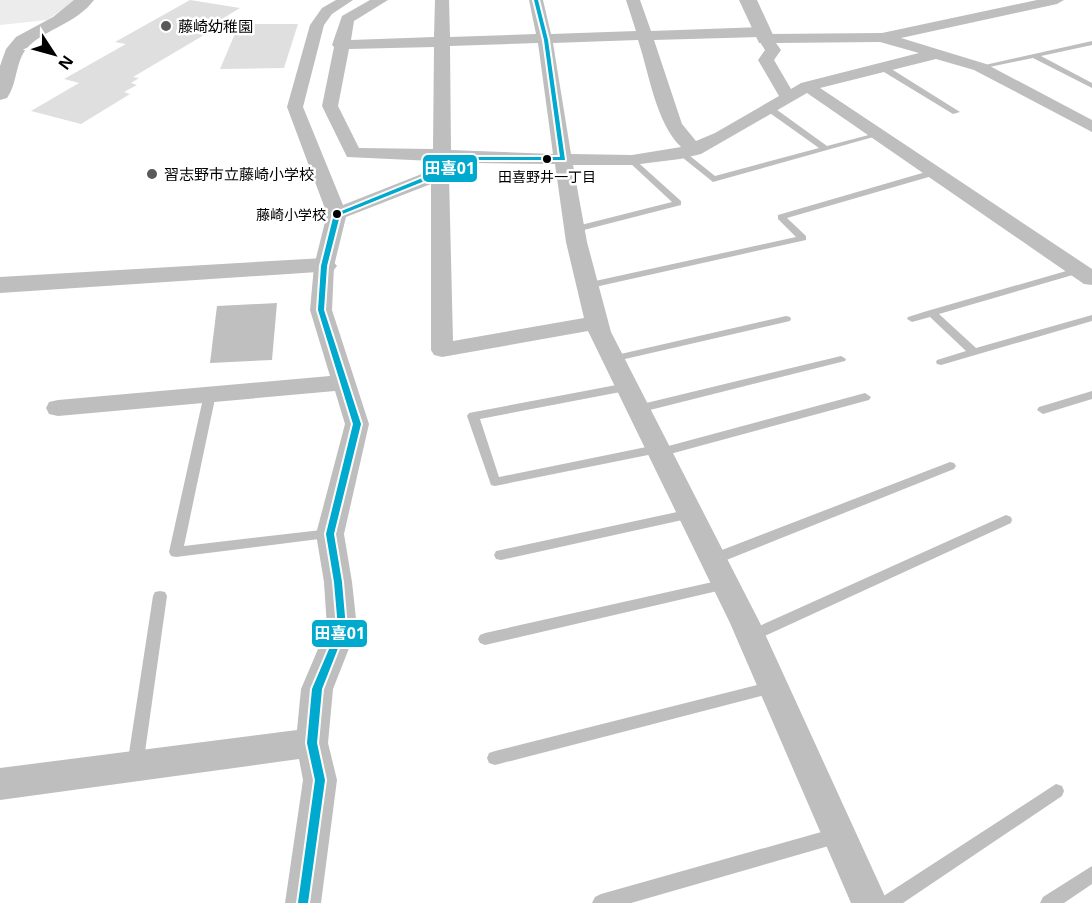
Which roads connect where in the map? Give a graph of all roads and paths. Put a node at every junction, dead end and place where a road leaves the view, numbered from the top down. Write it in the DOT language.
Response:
graph roads {
  1 [pos="85,0"];
  2 [pos="346,0"];
  3 [pos="381,0"];
  4 [pos="442,0"];
  5 [pos="536,0"];
  6 [pos="633,0"];
  7 [pos="748,0"];
  8 [pos="1057,0"];
  9 [pos="975,5"];
  10 [pos="989,14"];
  11 [pos="764,36"];
  12 [pos="881,37"];
  13 [pos="646,38"];
  14 [pos="546,40"];
  15 [pos="1092,43"];
  16 [pos="442,44"];
  17 [pos="340,45"];
  18 [pos="1082,45"];
  19 [pos="1092,50"];
  20 [pos="935,54"];
  21 [pos="1035,56"];
  22 [pos="882,67"];
  23 [pos="980,67"];
  24 [pos="1092,86"];
  25 [pos="807,87"];
  26 [pos="0,94"];
  27 [pos="789,97"];
  28 [pos="770,109"];
  29 [pos="956,112"];
  30 [pos="1092,127"];
  31 [pos="880,134"];
  32 [pos="826,149"];
  33 [pos="689,152"];
  34 [pos="563,159"];
  35 [pos="632,160"];
  36 [pos="441,164"];
  37 [pos="936,172"];
  38 [pos="337,214"];
  39 [pos="576,228"];
  40 [pos="324,266"];
  41 [pos="1086,274"];
  42 [pos="0,285"];
  43 [pos="586,286"];
  44 [pos="932,314"];
  45 [pos="1092,318"];
  46 [pos="786,319"];
  47 [pos="912,319"];
  48 [pos="596,323"];
  49 [pos="974,352"];
  50 [pos="612,359"];
  51 [pos="841,359"];
  52 [pos="941,362"];
  53 [pos="342,382"];
  54 [pos="210,394"];
  55 [pos="1092,395"];
  56 [pos="865,397"];
  57 [pos="633,398"];
  58 [pos="58,408"];
  59 [pos="1043,410"];
  60 [pos="657,451"];
  61 [pos="950,466"];
  62 [pos="691,514"];
  63 [pos="1006,520"];
  64 [pos="330,534"];
  65 [pos="501,555"];
  66 [pos="714,560"];
  67 [pos="726,584"];
  68 [pos="160,596"];
  69 [pos="751,636"];
  70 [pos="485,639"];
  71 [pos="775,687"];
  72 [pos="312,743"];
  73 [pos="495,758"];
  74 [pos="135,767"];
  75 [pos="0,784"];
  76 [pos="1056,791"];
  77 [pos="839,835"];
  78 [pos="1092,874"];
  79 [pos="303,903"];
  80 [pos="601,903"];
  81 [pos="870,903"];
  82 [pos="888,903"];
  83 [pos="1049,903"];
  1 -- 26 [label="street"];
  2 -- 38 [label="street"];
  3 -- 17 [label="street"];
  4 -- 16 [label="street"];
  5 -- 14 [label="street"];
  6 -- 13 [label="street"];
  7 -- 11 [label="street"];
  8 -- 10 [label="street"];
  9 -- 10 [label="street"];
  10 -- 12 [label="street"];
  11 -- 12 [label="street"];
  11 -- 13 [label="street"];
  11 -- 27 [label="street"];
  12 -- 20 [label="street"];
  13 -- 14 [label="street"];
  13 -- 33 [label="street"];
  14 -- 16 [label="street"];
  14 -- 34 [label="street"];
  15 -- 18 [label="lane"];
  16 -- 17 [label="street"];
  16 -- 36 [label="street"];
  17 -- 36 [label="street"];
  18 -- 19 [label="lane"];
  18 -- 21 [label="lane"];
  20 -- 22 [label="street"];
  20 -- 23 [label="street"];
  21 -- 23 [label="lane"];
  21 -- 24 [label="lane"];
  22 -- 25 [label="street"];
  22 -- 29 [label="lane"];
  23 -- 30 [label="street"];
  25 -- 27 [label="street"];
  25 -- 31 [label="street"];
  27 -- 28 [label="street"];
  28 -- 32 [label="lane"];
  28 -- 33 [label="street"];
  31 -- 32 [label="lane"];
  31 -- 37 [label="street"];
  32 -- 33 [label="lane"];
  33 -- 35 [label="street"];
  34 -- 35 [label="street"];
  34 -- 36 [label="street"];
  34 -- 39 [label="street"];
  35 -- 39 [label="lane"];
  36 -- 38 [label="street"];
  36 -- 48 [label="street"];
  37 -- 41 [label="street"];
  37 -- 43 [label="lane"];
  38 -- 40 [label="street"];
  39 -- 43 [label="street"];
  40 -- 42 [label="street"];
  40 -- 53 [label="street"];
  41 -- 44 [label="lane"];
  43 -- 48 [label="street"];
  44 -- 47 [label="lane"];
  44 -- 49 [label="lane"];
  45 -- 49 [label="lane"];
  46 -- 50 [label="lane"];
  48 -- 50 [label="street"];
  49 -- 52 [label="lane"];
  50 -- 57 [label="street"];
  51 -- 57 [label="lane"];
  53 -- 54 [label="street"];
  53 -- 64 [label="street"];
  54 -- 58 [label="street"];
  54 -- 64 [label="lane"];
  55 -- 59 [label="lane"];
  56 -- 60 [label="lane"];
  57 -- 60 [label="street"];
  57 -- 60 [label="lane"];
  60 -- 62 [label="street"];
  61 -- 66 [label="lane"];
  62 -- 65 [label="lane"];
  62 -- 66 [label="street"];
  63 -- 69 [label="lane"];
  64 -- 72 [label="street"];
  66 -- 67 [label="street"];
  67 -- 69 [label="street"];
  67 -- 70 [label="lane"];
  68 -- 74 [label="lane"];
  69 -- 71 [label="street"];
  71 -- 73 [label="lane"];
  71 -- 77 [label="street"];
  72 -- 74 [label="street"];
  72 -- 79 [label="street"];
  74 -- 75 [label="street"];
  76 -- 82 [label="lane"];
  77 -- 80 [label="lane"];
  77 -- 81 [label="street"];
  78 -- 83 [label="lane"];
}
